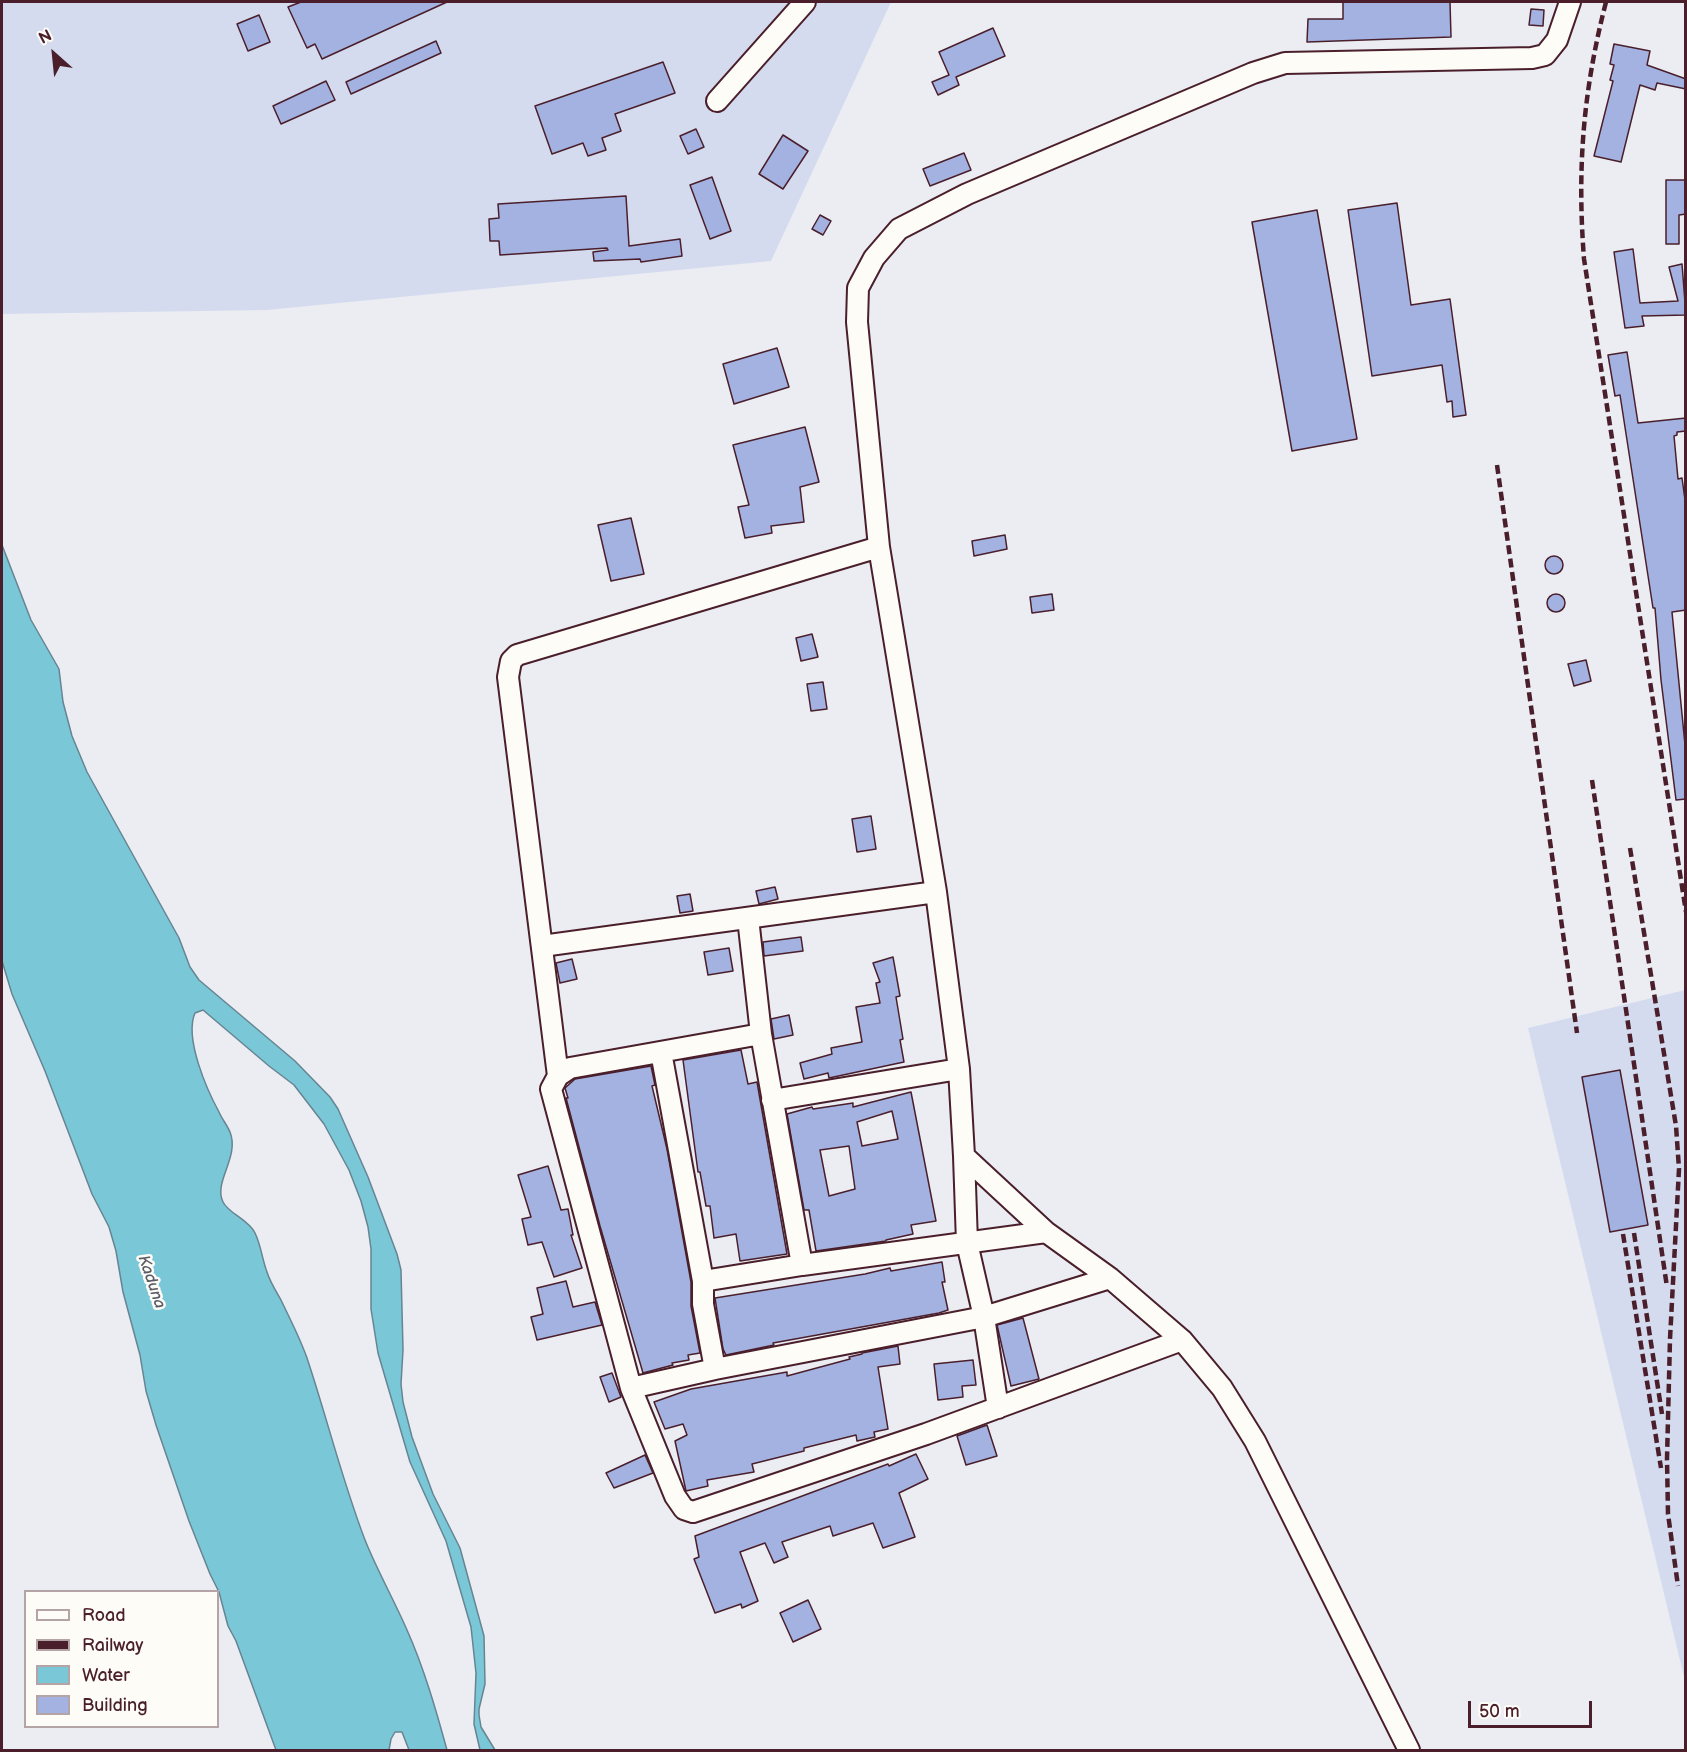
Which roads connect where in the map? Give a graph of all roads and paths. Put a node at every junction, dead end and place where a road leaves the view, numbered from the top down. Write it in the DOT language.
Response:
graph roads {
  1 [pos="805,2"];
  2 [pos="1570,2"];
  3 [pos="717,101"];
  4 [pos="879,547"];
  5 [pos="936,892"];
  6 [pos="748,918"];
  7 [pos="542,946"];
  8 [pos="760,1034"];
  9 [pos="661,1052"];
  10 [pos="959,1069"];
  11 [pos="558,1076"];
  12 [pos="772,1100"];
  13 [pos="964,1156"];
  14 [pos="1046,1232"];
  15 [pos="967,1243"];
  16 [pos="802,1265"];
  17 [pos="1110,1278"];
  18 [pos="703,1281"];
  19 [pos="984,1317"];
  20 [pos="1182,1340"];
  21 [pos="715,1369"];
  22 [pos="631,1388"];
  23 [pos="998,1408"];
  24 [pos="1409,1750"];
  1 -- 3 [label="street"];
  2 -- 4 [label="street"];
  4 -- 5 [label="street"];
  4 -- 7 [label="street"];
  5 -- 6 [label="street"];
  5 -- 10 [label="street"];
  6 -- 7 [label="street"];
  6 -- 8 [label="street"];
  7 -- 11 [label="street"];
  8 -- 9 [label="street"];
  8 -- 12 [label="street"];
  9 -- 11 [label="street"];
  9 -- 18 [label="street"];
  10 -- 12 [label="street"];
  10 -- 13 [label="street"];
  11 -- 22 [label="street"];
  12 -- 16 [label="street"];
  13 -- 14 [label="street"];
  13 -- 15 [label="street"];
  14 -- 15 [label="street"];
  14 -- 17 [label="street"];
  15 -- 16 [label="street"];
  15 -- 19 [label="street"];
  16 -- 18 [label="street"];
  17 -- 19 [label="street"];
  17 -- 20 [label="street"];
  18 -- 21 [label="street"];
  19 -- 21 [label="street"];
  19 -- 23 [label="street"];
  20 -- 23 [label="street"];
  20 -- 24 [label="street"];
  21 -- 22 [label="street"];
  22 -- 23 [label="street"];
}
